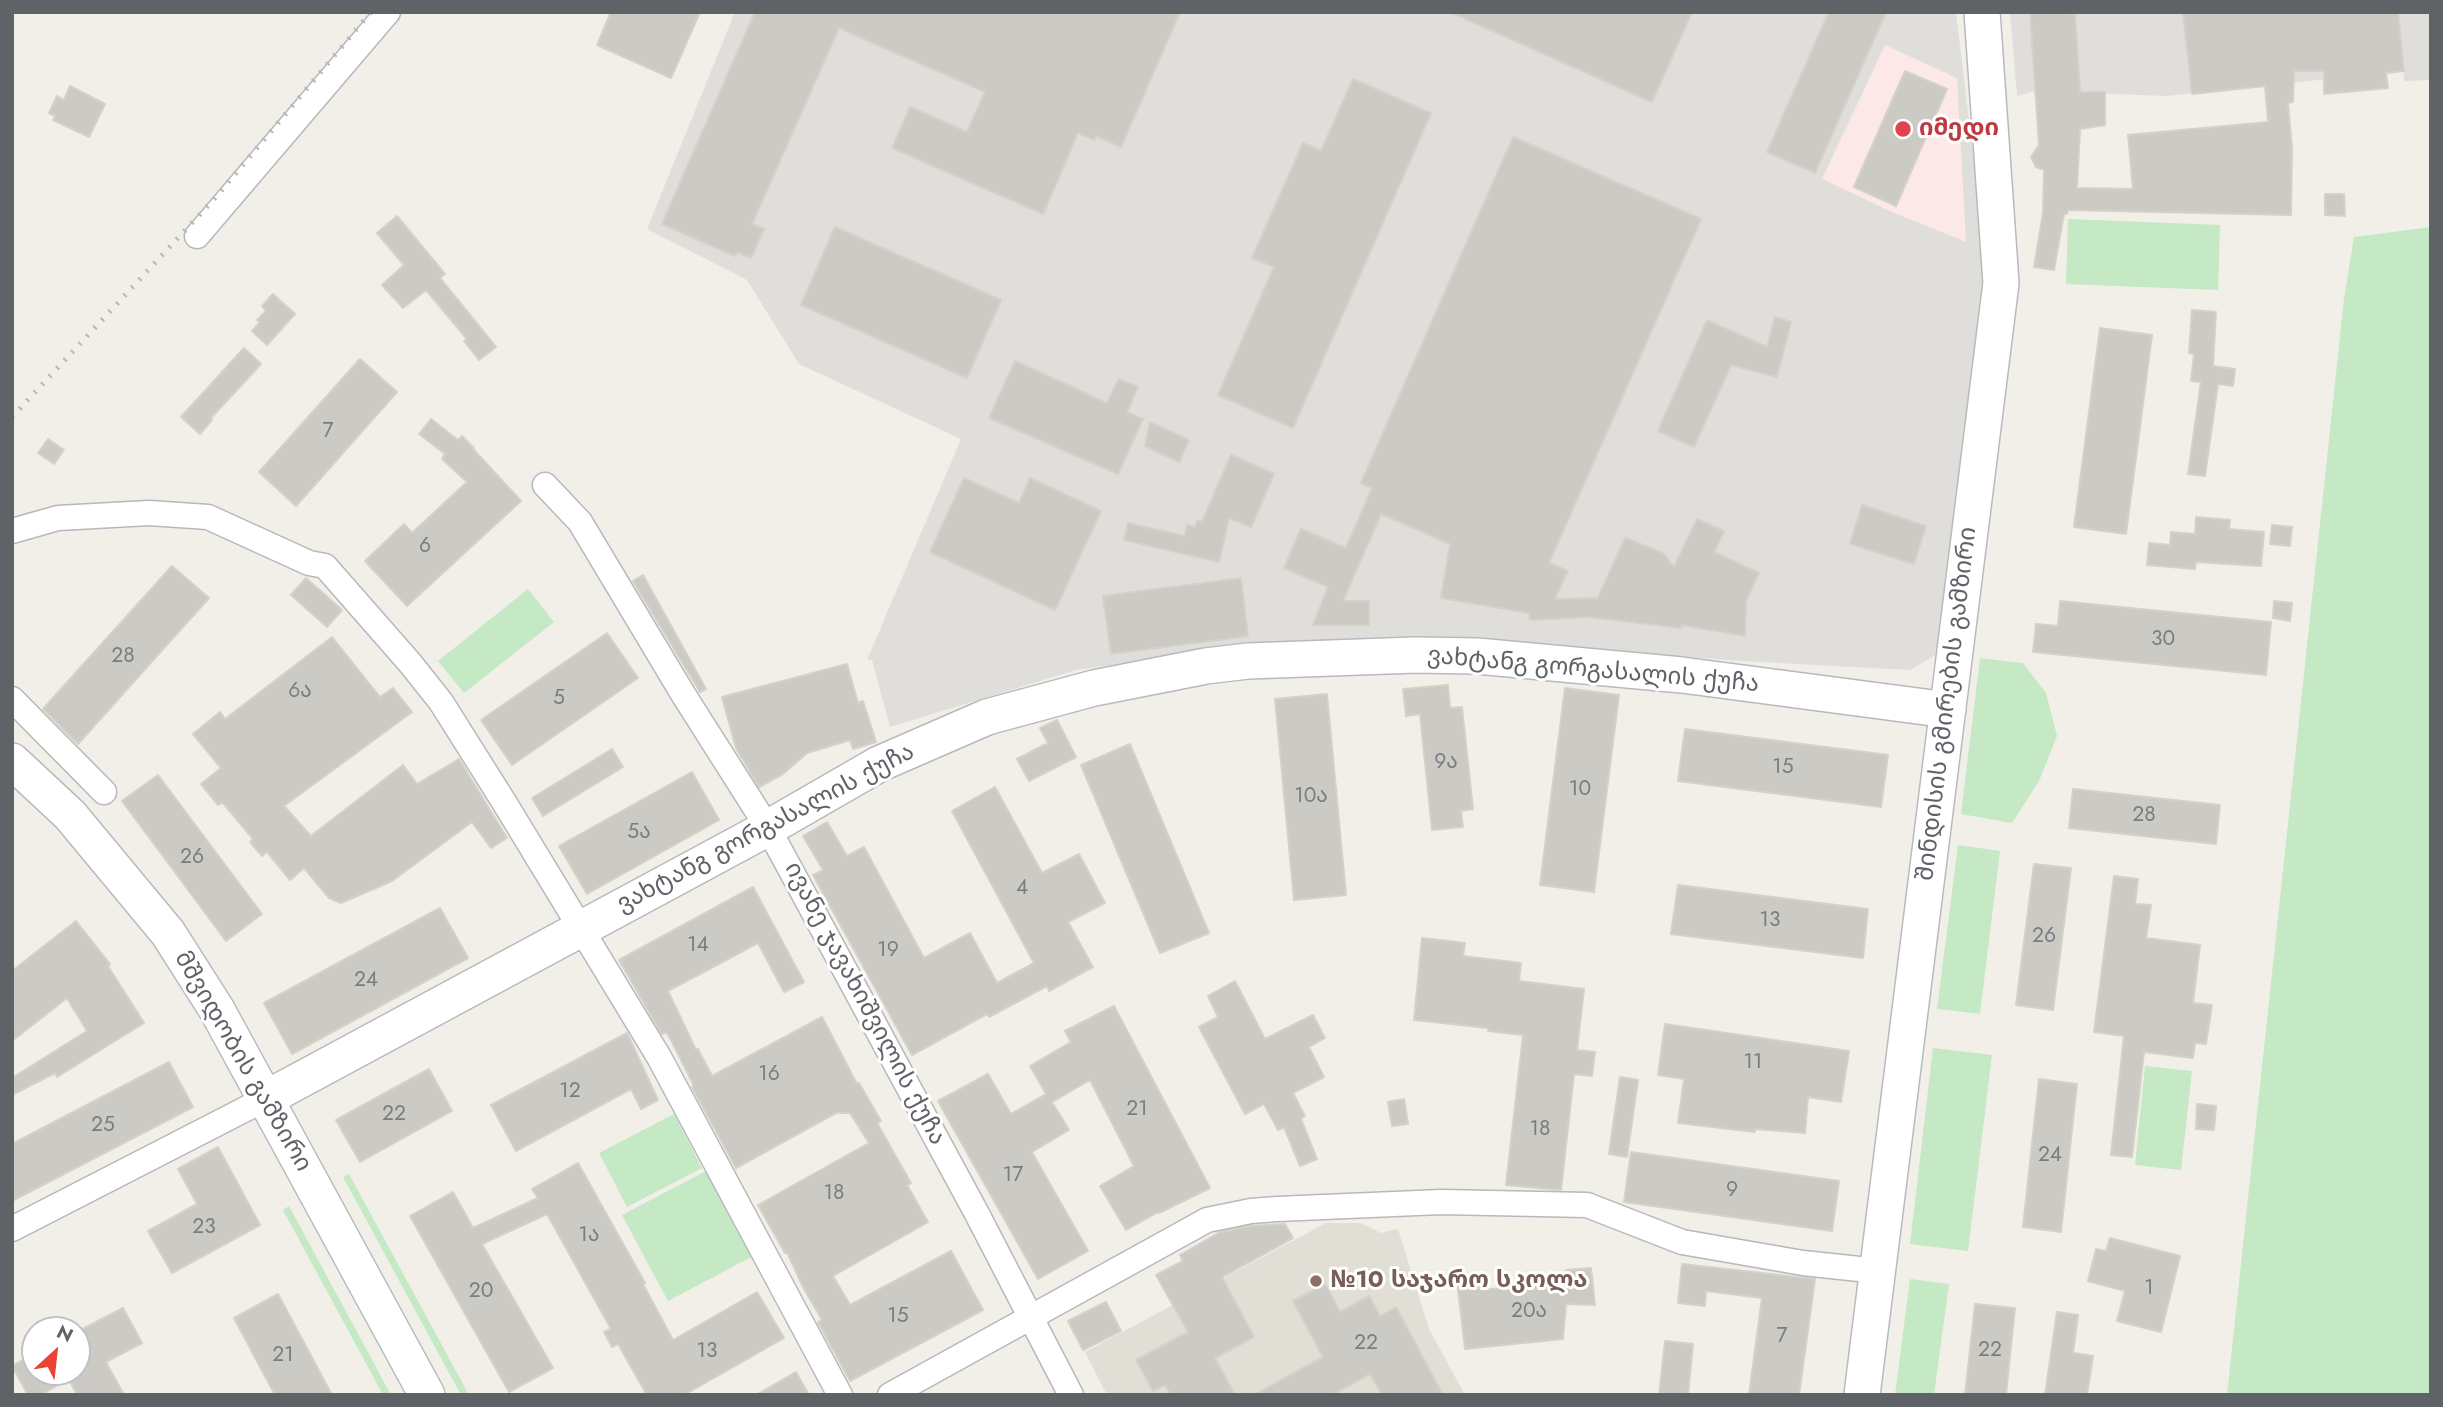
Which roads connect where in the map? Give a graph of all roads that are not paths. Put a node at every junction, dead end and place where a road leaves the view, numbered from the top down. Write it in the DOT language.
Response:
graph roads {
  1 [pos="388,12"];
  2 [pos="1982,12"];
  3 [pos="197,236"];
  4 [pos="545,485"];
  5 [pos="12,531"];
  6 [pos="12,699"];
  7 [pos="1948,710"];
  8 [pos="12,761"];
  9 [pos="104,792"];
  10 [pos="768,828"];
  11 [pos="582,930"];
  12 [pos="265,1099"];
  13 [pos="12,1230"];
  14 [pos="1878,1271"];
  15 [pos="1030,1319"];
  16 [pos="427,1395"];
  17 [pos="840,1395"];
  18 [pos="890,1395"];
  19 [pos="1072,1395"];
  20 [pos="1862,1395"];
  1 -- 3 [label="street"];
  2 -- 7 [label="main road, შინდისის გმირების გამზირი"];
  4 -- 10 [label="street, ივანე ჯავახიშვილის ქუჩა"];
  5 -- 11 [label="street"];
  6 -- 9 [label="street"];
  7 -- 10 [label="main road, ვახტანგ გორგასალის ქუჩა"];
  7 -- 14 [label="main road, შინდისის გმირების გამზირი"];
  8 -- 12 [label="main road, მშვიდობის გამზირი"];
  10 -- 11 [label="main road, ვახტანგ გორგასალის ქუჩა"];
  10 -- 15 [label="street, ივანე ჯავახიშვილის ქუჩა"];
  11 -- 12 [label="main road, ვახტანგ გორგასალის ქუჩა"];
  11 -- 17 [label="street"];
  12 -- 13 [label="street, ვახტანგ გორგასალის ქუჩა"];
  12 -- 16 [label="main road, მშვიდობის გამზირი"];
  14 -- 15 [label="street"];
  14 -- 20 [label="main road, შინდისის გმირების გამზირი"];
  15 -- 18 [label="street"];
  15 -- 19 [label="street, ივანე ჯავახიშვილის ქუჩა"];
}
